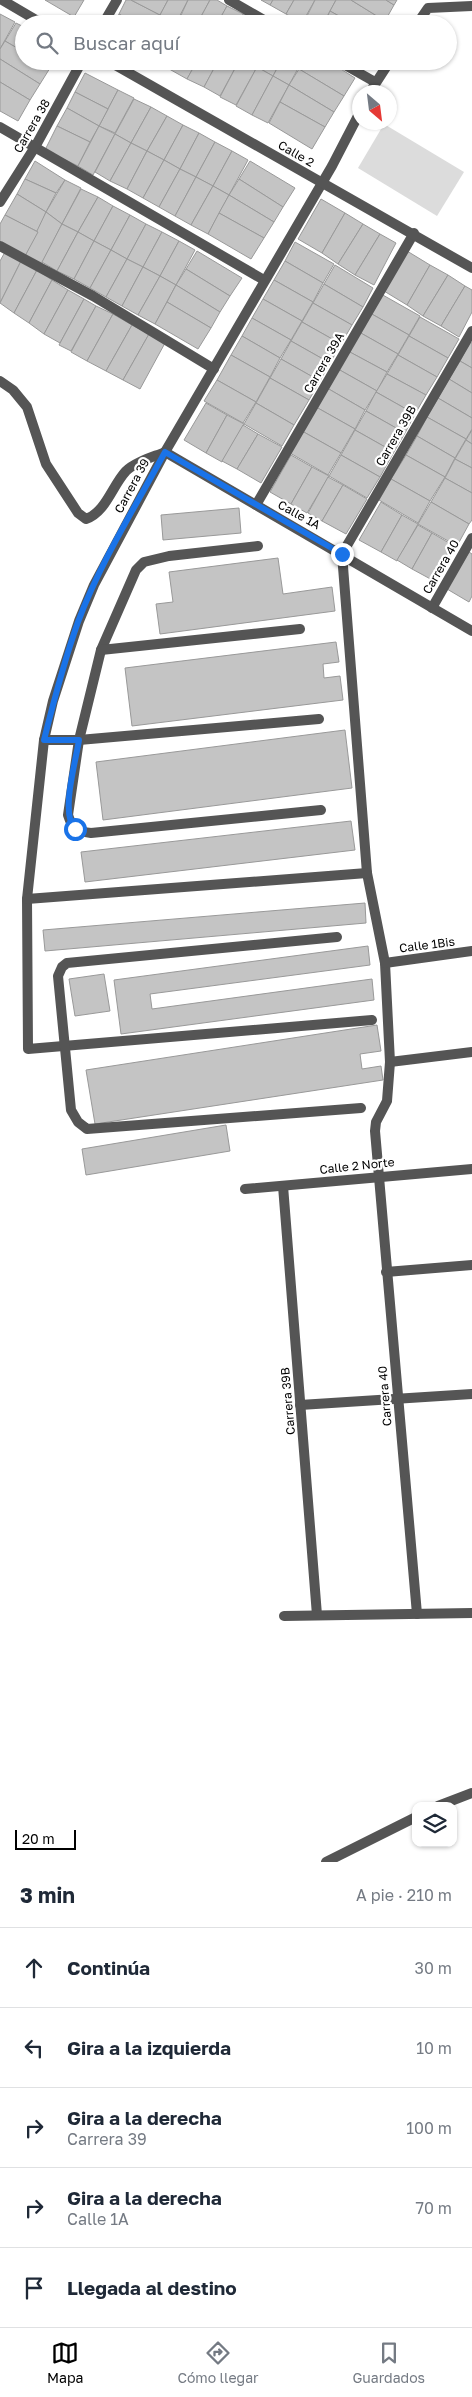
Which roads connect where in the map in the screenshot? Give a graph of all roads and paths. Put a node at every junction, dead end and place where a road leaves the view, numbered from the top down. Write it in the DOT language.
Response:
graph roads {
  1 [pos="2,0"];
  2 [pos="117,0"];
  3 [pos="229,0"];
  4 [pos="472,6"];
  5 [pos="28,15"];
  6 [pos="108,15"];
  7 [pos="255,15"];
  8 [pos="423,15"];
  9 [pos="77,70"];
  10 [pos="124,70"];
  11 [pos="354,70"];
  12 [pos="384,70"];
  13 [pos="375,82"];
  14 [pos="374,85"];
  15 [pos="0,127"];
  16 [pos="352,127"];
  17 [pos="35,147"];
  18 [pos="322,183"];
  19 [pos="0,202"];
  20 [pos="414,233"];
  21 [pos="0,246"];
  22 [pos="472,268"];
  23 [pos="264,280"];
  24 [pos="472,331"];
  25 [pos="214,369"];
  26 [pos="0,381"];
  27 [pos="165,452"];
  28 [pos="256,505"];
  29 [pos="472,538"];
  30 [pos="258,546"];
  31 [pos="342,554"];
  32 [pos="432,608"];
  33 [pos="300,629"];
  34 [pos="472,631"];
  35 [pos="101,650"];
  36 [pos="319,718"];
  37 [pos="44,740"];
  38 [pos="79,740"];
  39 [pos="321,810"];
  40 [pos="367,872"];
  41 [pos="27,899"];
  42 [pos="337,937"];
  43 [pos="472,951"];
  44 [pos="385,963"];
  45 [pos="372,1020"];
  46 [pos="65,1045"];
  47 [pos="472,1052"];
  48 [pos="390,1062"];
  49 [pos="361,1108"];
  50 [pos="472,1169"];
  51 [pos="379,1176"];
  52 [pos="283,1186"];
  53 [pos="245,1189"];
  54 [pos="472,1265"];
  55 [pos="386,1272"];
  56 [pos="472,1394"];
  57 [pos="398,1398"];
  58 [pos="300,1405"];
  59 [pos="472,1613"];
  60 [pos="417,1614"];
  61 [pos="317,1615"];
  62 [pos="284,1616"];
  63 [pos="472,1793"];
  64 [pos="448,1802"];
  65 [pos="412,1819"];
  66 [pos="326,1862"];
  1 -- 5 [label="street"];
  2 -- 6 [label="street"];
  3 -- 7 [label="street"];
  4 -- 8 [label="street"];
  9 -- 17 [label="street, Carrera 38"];
  10 -- 18 [label="street, Calle 2"];
  11 -- 13 [label="street"];
  12 -- 13 [label="street"];
  13 -- 14 [label="street"];
  15 -- 17 [label="street"];
  16 -- 18 [label="street, Carrera 39"];
  17 -- 19 [label="street, Carrera 38"];
  17 -- 23 [label="street"];
  18 -- 20 [label="street, Calle 2"];
  18 -- 23 [label="street, Carrera 39"];
  20 -- 22 [label="street, Calle 2"];
  20 -- 28 [label="street, Carrera 39A"];
  21 -- 25 [label="street"];
  23 -- 25 [label="street, Carrera 39"];
  24 -- 31 [label="street, Carrera 39B"];
  25 -- 27 [label="street, Carrera 39"];
  26 -- 27 [label="street"];
  27 -- 28 [label="street, Calle 1A"];
  27 -- 37 [label="street, Carrera 39"];
  28 -- 31 [label="street, Calle 1A"];
  29 -- 32 [label="street, Carrera 40"];
  30 -- 35 [label="street"];
  31 -- 32 [label="street, Calle 1A"];
  31 -- 40 [label="street"];
  32 -- 34 [label="street, Calle 1A"];
  33 -- 35 [label="street"];
  35 -- 38 [label="street"];
  36 -- 38 [label="street"];
  37 -- 38 [label="street"];
  37 -- 41 [label="street, Carrera 39"];
  38 -- 39 [label="street"];
  40 -- 41 [label="street"];
  40 -- 44 [label="street"];
  41 -- 46 [label="street, Carrera 39"];
  42 -- 46 [label="street"];
  43 -- 44 [label="street, Calle 1Bis"];
  44 -- 48 [label="street"];
  45 -- 46 [label="street"];
  46 -- 49 [label="street"];
  47 -- 48 [label="street"];
  48 -- 51 [label="street, Carrera 40"];
  50 -- 51 [label="street, Calle 2 Norte"];
  51 -- 52 [label="street, Calle 2 Norte"];
  51 -- 55 [label="street, Carrera 40"];
  52 -- 53 [label="street, Calle 2 Norte"];
  52 -- 58 [label="street, Carrera 39B"];
  54 -- 55 [label="street"];
  55 -- 57 [label="street, Carrera 40"];
  56 -- 57 [label="street"];
  57 -- 58 [label="street"];
  57 -- 60 [label="street, Carrera 40"];
  58 -- 61 [label="street, Carrera 39B"];
  59 -- 60 [label="street"];
  60 -- 61 [label="street"];
  61 -- 62 [label="street"];
  63 -- 64 [label="street"];
  65 -- 66 [label="street"];
}
